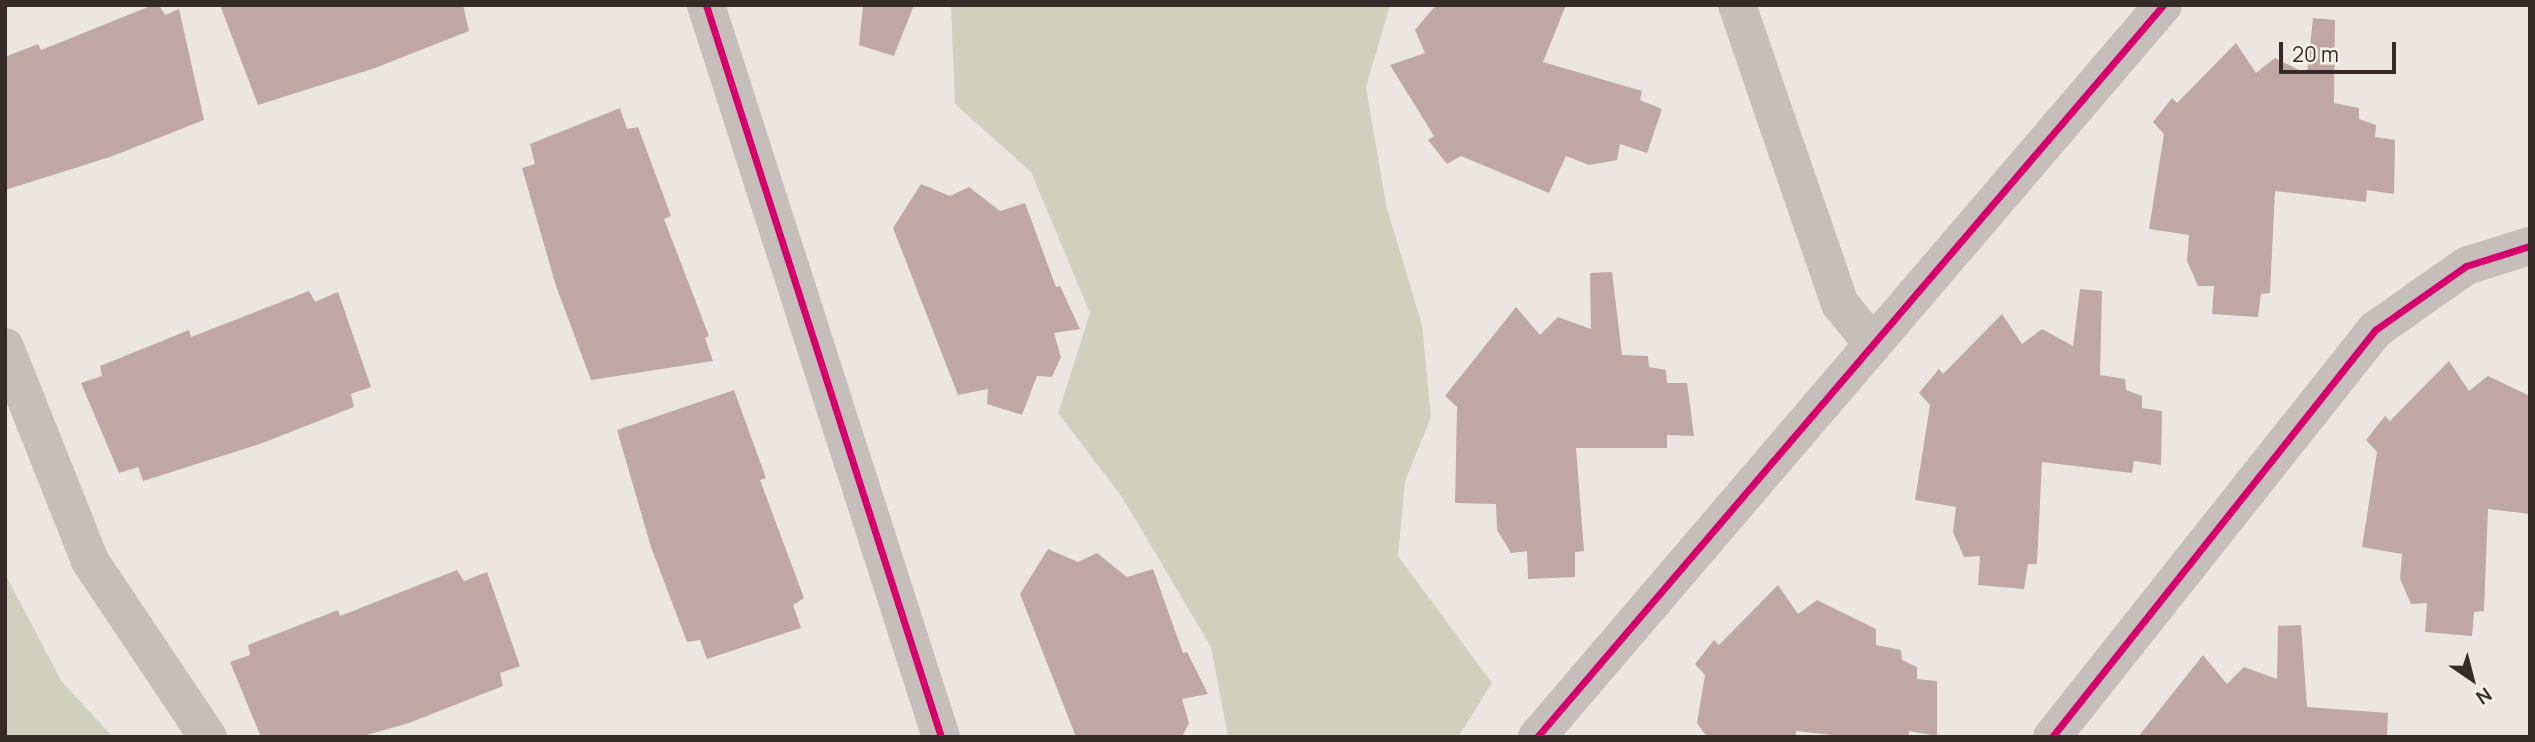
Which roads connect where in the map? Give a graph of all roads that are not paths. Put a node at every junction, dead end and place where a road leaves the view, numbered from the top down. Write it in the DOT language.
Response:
graph roads {
  1 [pos="706,5"];
  2 [pos="1737,5"];
  3 [pos="2163,5"];
  4 [pos="2530,246"];
  5 [pos="1873,344"];
  6 [pos="5,347"];
  7 [pos="208,737"];
  8 [pos="941,737"];
  9 [pos="1538,737"];
  10 [pos="2052,737"];
  1 -- 8 [label="street"];
  2 -- 5 [label="street"];
  3 -- 5 [label="street"];
  4 -- 10 [label="street"];
  5 -- 9 [label="street"];
  6 -- 7 [label="street"];
}
